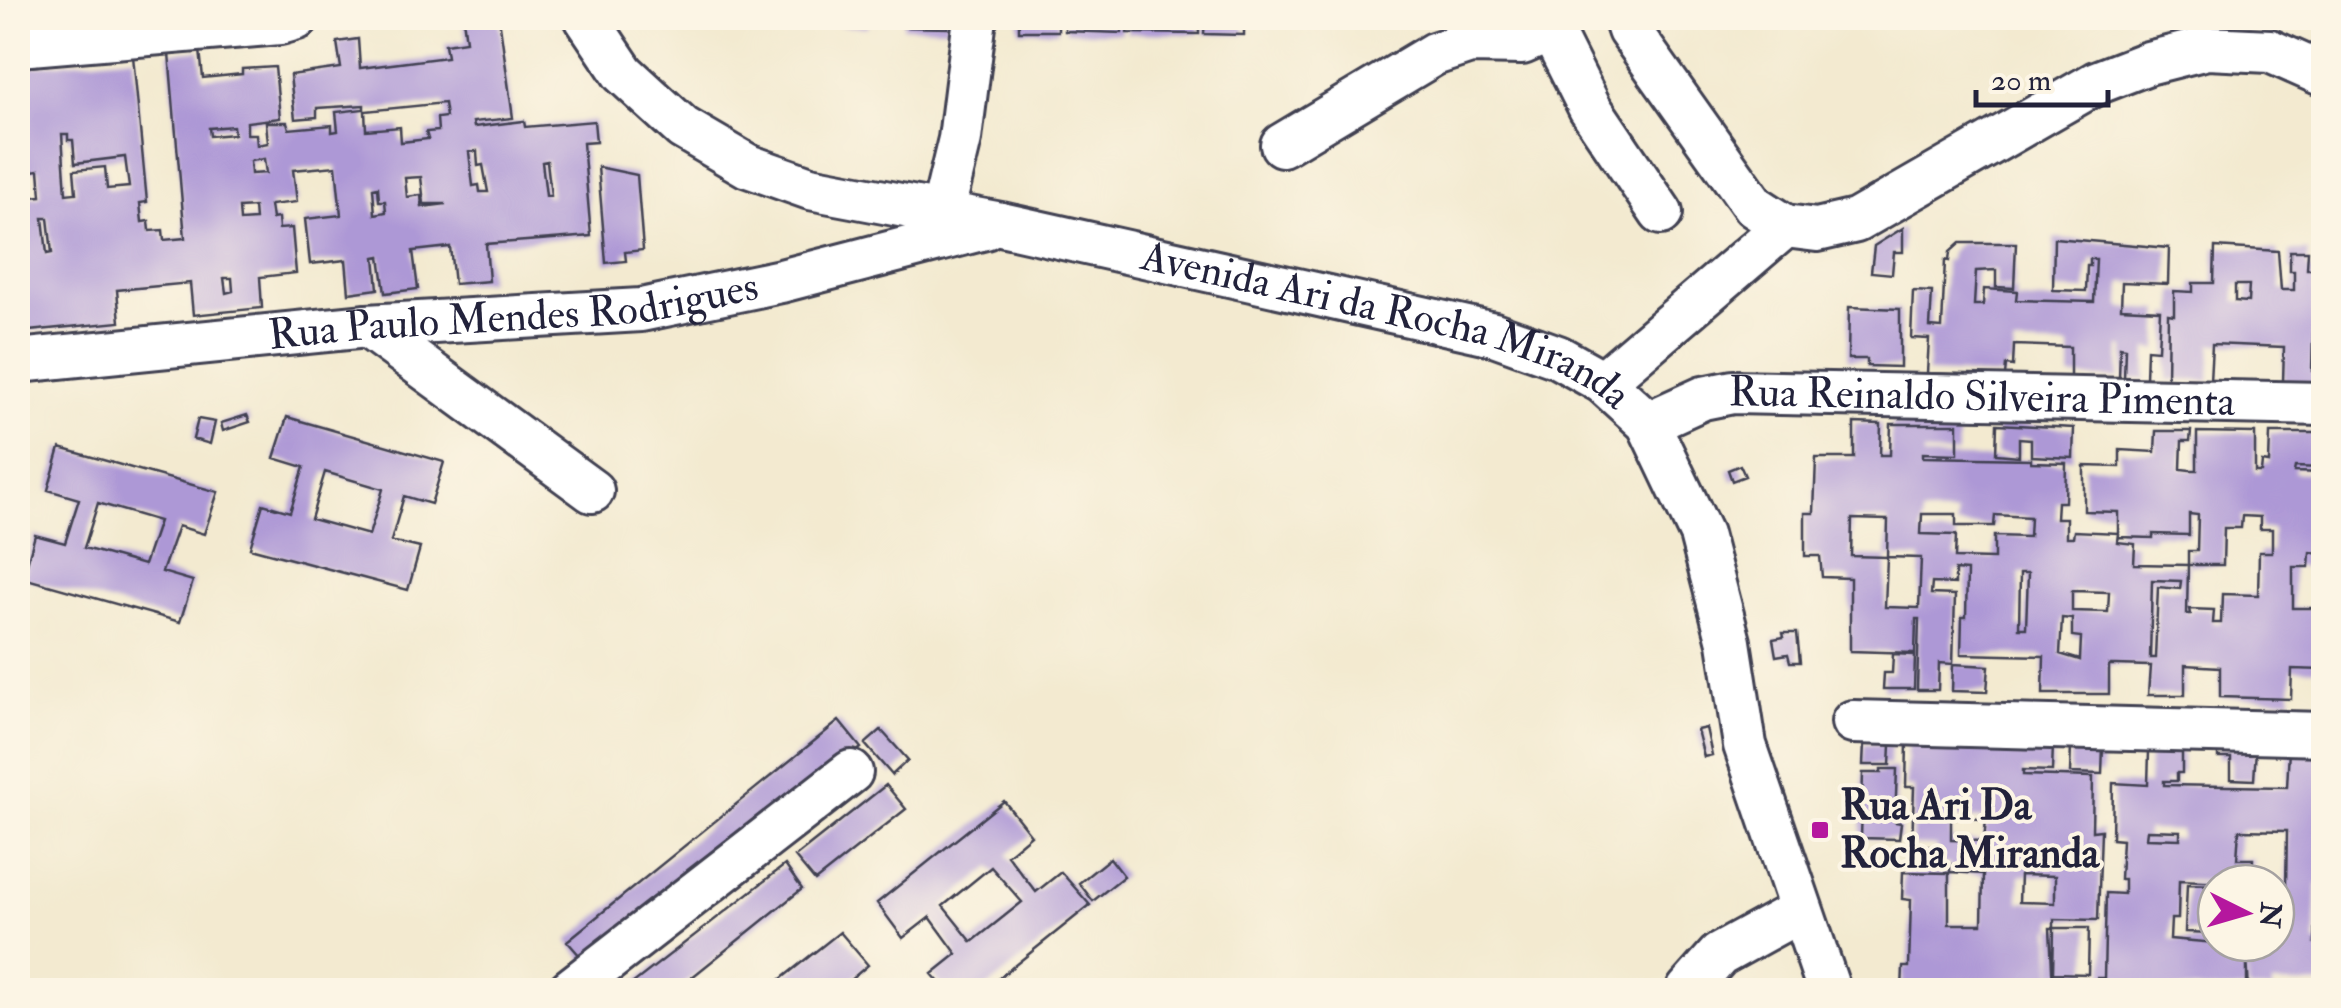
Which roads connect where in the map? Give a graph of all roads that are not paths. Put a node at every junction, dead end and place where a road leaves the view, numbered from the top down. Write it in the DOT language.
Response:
graph roads {
  1 [pos="297,18"];
  2 [pos="586,18"];
  3 [pos="975,18"];
  4 [pos="1625,18"];
  5 [pos="1547,24"];
  6 [pos="18,45"];
  7 [pos="2324,75"];
  8 [pos="1282,144"];
  9 [pos="1661,213"];
  10 [pos="942,214"];
  11 [pos="1002,224"];
  12 [pos="1786,226"];
  13 [pos="367,326"];
  14 [pos="18,361"];
  15 [pos="1603,382"];
  16 [pos="2324,404"];
  17 [pos="1648,423"];
  18 [pos="592,491"];
  19 [pos="1853,722"];
  20 [pos="2324,734"];
  21 [pos="850,772"];
  22 [pos="1799,910"];
  23 [pos="570,990"];
  24 [pos="1688,990"];
  25 [pos="1829,990"];
  1 -- 6 [label="street"];
  2 -- 10 [label="street, Avenida Ari da Rocha Miranda"];
  3 -- 10 [label="street"];
  4 -- 12 [label="street"];
  5 -- 8 [label="street"];
  5 -- 9 [label="street"];
  7 -- 12 [label="street"];
  10 -- 11 [label="street, Avenida Ari da Rocha Miranda"];
  11 -- 13 [label="street, Rua Paulo Mendes Rodrigues"];
  11 -- 15 [label="street, Avenida Ari da Rocha Miranda"];
  12 -- 15 [label="street"];
  13 -- 14 [label="street, Rua Paulo Mendes Rodrigues"];
  13 -- 18 [label="street"];
  15 -- 17 [label="street, Avenida Ari da Rocha Miranda"];
  16 -- 17 [label="street, Rua Reinaldo Silveira Pimenta"];
  17 -- 22 [label="street, Avenida Ari da Rocha Miranda"];
  19 -- 20 [label="street"];
  21 -- 23 [label="street"];
  22 -- 24 [label="street"];
  22 -- 25 [label="street, Avenida Ari da Rocha Miranda"];
}
